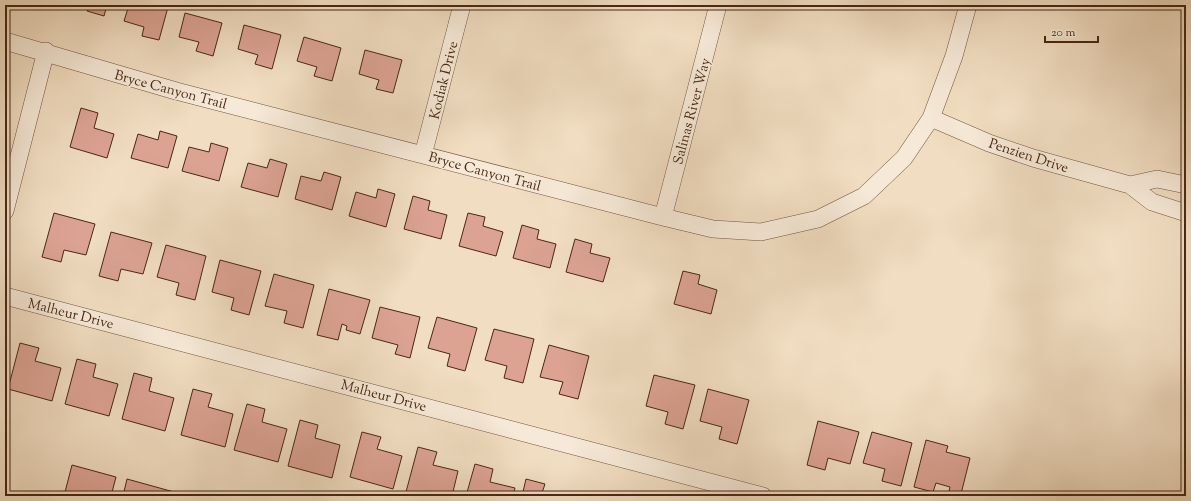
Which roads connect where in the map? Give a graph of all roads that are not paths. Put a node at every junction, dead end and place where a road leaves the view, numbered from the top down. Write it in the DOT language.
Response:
graph roads {
  1 [pos="462,5"];
  2 [pos="718,5"];
  3 [pos="968,5"];
  4 [pos="5,41"];
  5 [pos="46,51"];
  6 [pos="931,118"];
  7 [pos="423,154"];
  8 [pos="1130,185"];
  9 [pos="1186,185"];
  10 [pos="5,211"];
  11 [pos="1186,213"];
  12 [pos="663,217"];
  13 [pos="5,296"];
  14 [pos="763,496"];
  1 -- 7 [label="street, Kodiak Drive"];
  2 -- 12 [label="street, Salinas River Way"];
  3 -- 6 [label="street, Bryce Canyon Trail"];
  4 -- 5 [label="street, Bryce Canyon Trail"];
  5 -- 7 [label="street, Bryce Canyon Trail"];
  5 -- 10 [label="street"];
  6 -- 8 [label="street, Penzien Drive"];
  6 -- 12 [label="street, Bryce Canyon Trail"];
  7 -- 12 [label="street, Bryce Canyon Trail"];
  8 -- 9 [label="street, Penzien Drive"];
  8 -- 11 [label="street, Penzien Drive"];
  13 -- 14 [label="street, Malheur Drive"];
}
